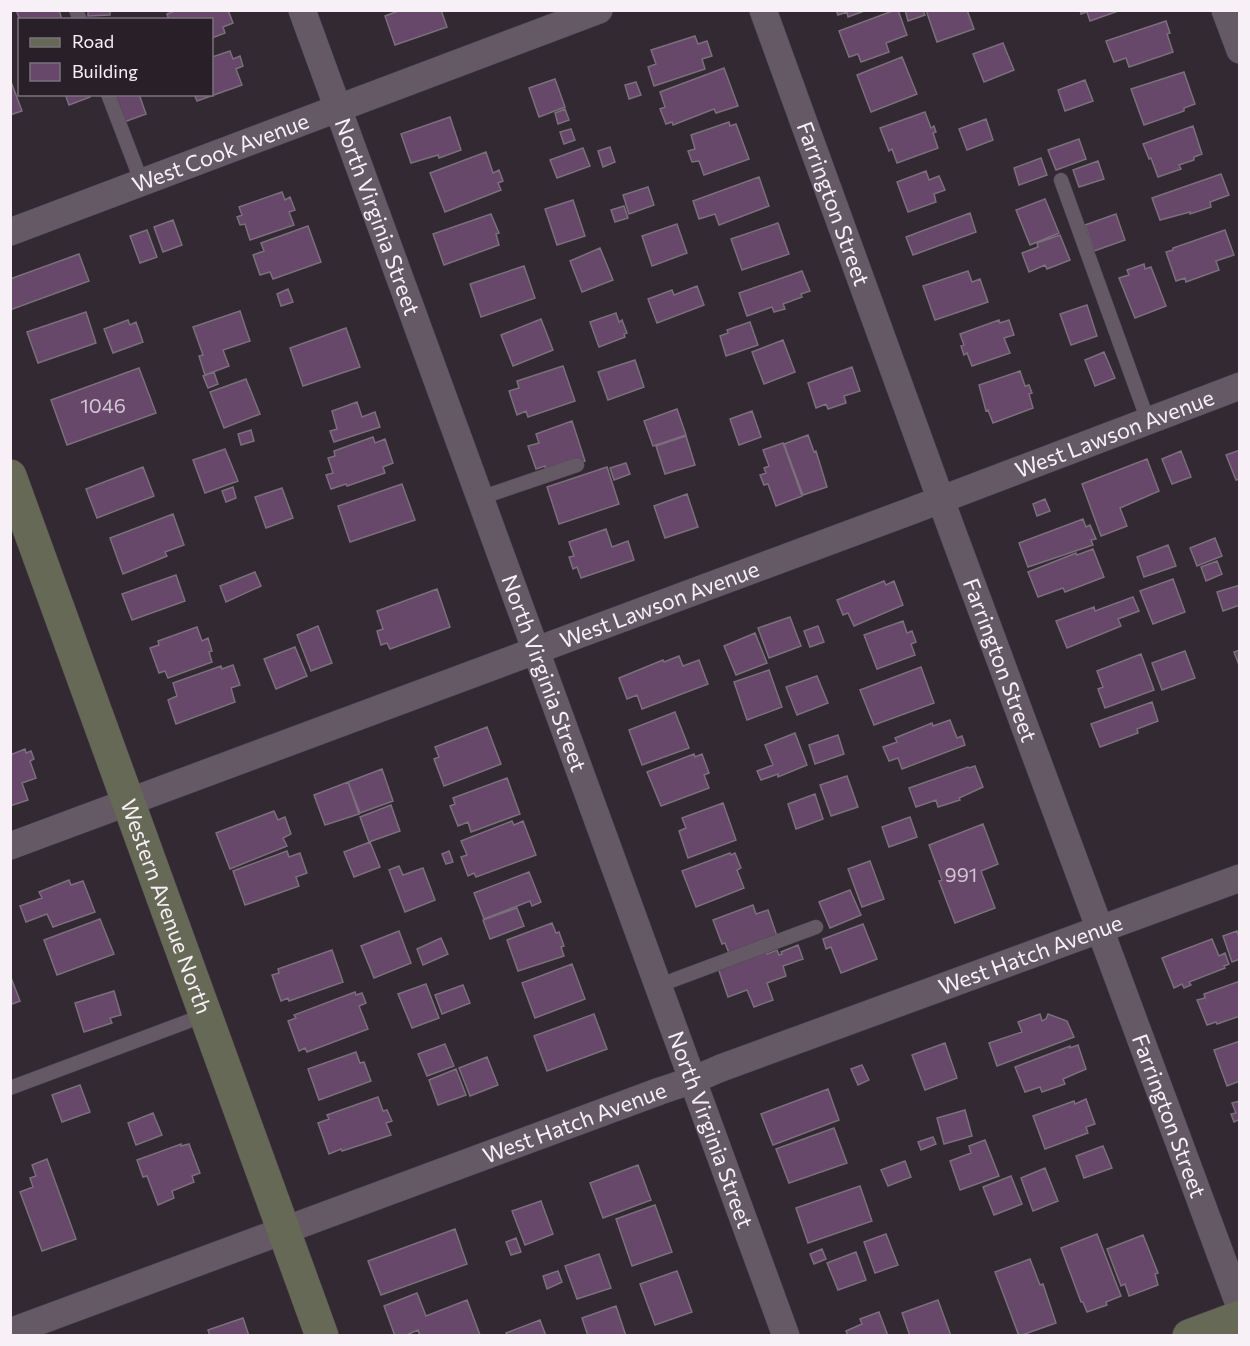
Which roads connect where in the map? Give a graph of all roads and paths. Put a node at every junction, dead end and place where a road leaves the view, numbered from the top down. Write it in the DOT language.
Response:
graph roads {
  1 [pos="302,10"];
  2 [pos="598,10"];
  3 [pos="763,10"];
  4 [pos="1225,10"];
  5 [pos="1239,50"];
  6 [pos="109,96"];
  7 [pos="339,110"];
  8 [pos="1061,180"];
  9 [pos="142,183"];
  10 [pos="10,232"];
  11 [pos="1239,386"];
  12 [pos="1148,421"];
  13 [pos="577,465"];
  14 [pos="10,476"];
  15 [pos="480,498"];
  16 [pos="941,500"];
  17 [pos="536,651"];
  18 [pos="129,802"];
  19 [pos="10,846"];
  20 [pos="1239,878"];
  21 [pos="816,927"];
  22 [pos="1100,929"];
  23 [pos="660,985"];
  24 [pos="206,1015"];
  25 [pos="693,1080"];
  26 [pos="10,1088"];
  27 [pos="285,1232"];
  28 [pos="1239,1307"];
  29 [pos="1239,1317"];
  30 [pos="10,1332"];
  31 [pos="322,1335"];
  32 [pos="786,1335"];
  33 [pos="1189,1335"];
  1 -- 7 [label="street, North Virginia Street"];
  2 -- 7 [label="street, West Cook Avenue"];
  3 -- 16 [label="street, Farrington Street"];
  4 -- 5 [label="street"];
  6 -- 9 [label="lane"];
  7 -- 9 [label="street, West Cook Avenue"];
  7 -- 15 [label="street, North Virginia Street"];
  8 -- 12 [label="lane"];
  9 -- 10 [label="street, West Cook Avenue"];
  11 -- 12 [label="street, West Lawson Avenue"];
  12 -- 16 [label="street, West Lawson Avenue"];
  13 -- 15 [label="lane"];
  14 -- 18 [label="street, Western Avenue North"];
  15 -- 17 [label="street, North Virginia Street"];
  16 -- 17 [label="street, West Lawson Avenue"];
  16 -- 22 [label="street, Farrington Street"];
  17 -- 18 [label="street, West Lawson Avenue"];
  17 -- 23 [label="street, North Virginia Street"];
  18 -- 19 [label="street, West Lawson Avenue"];
  18 -- 24 [label="street, Western Avenue North"];
  20 -- 22 [label="street, West Hatch Avenue"];
  21 -- 23 [label="lane"];
  22 -- 25 [label="street, West Hatch Avenue"];
  22 -- 28 [label="street, Farrington Street"];
  23 -- 25 [label="street, North Virginia Street"];
  24 -- 26 [label="lane"];
  24 -- 27 [label="street, Western Avenue North"];
  25 -- 27 [label="street, West Hatch Avenue"];
  25 -- 32 [label="street, North Virginia Street"];
  27 -- 30 [label="street, West Hatch Avenue"];
  27 -- 31 [label="street, Western Avenue North"];
  29 -- 33 [label="street"];
}
